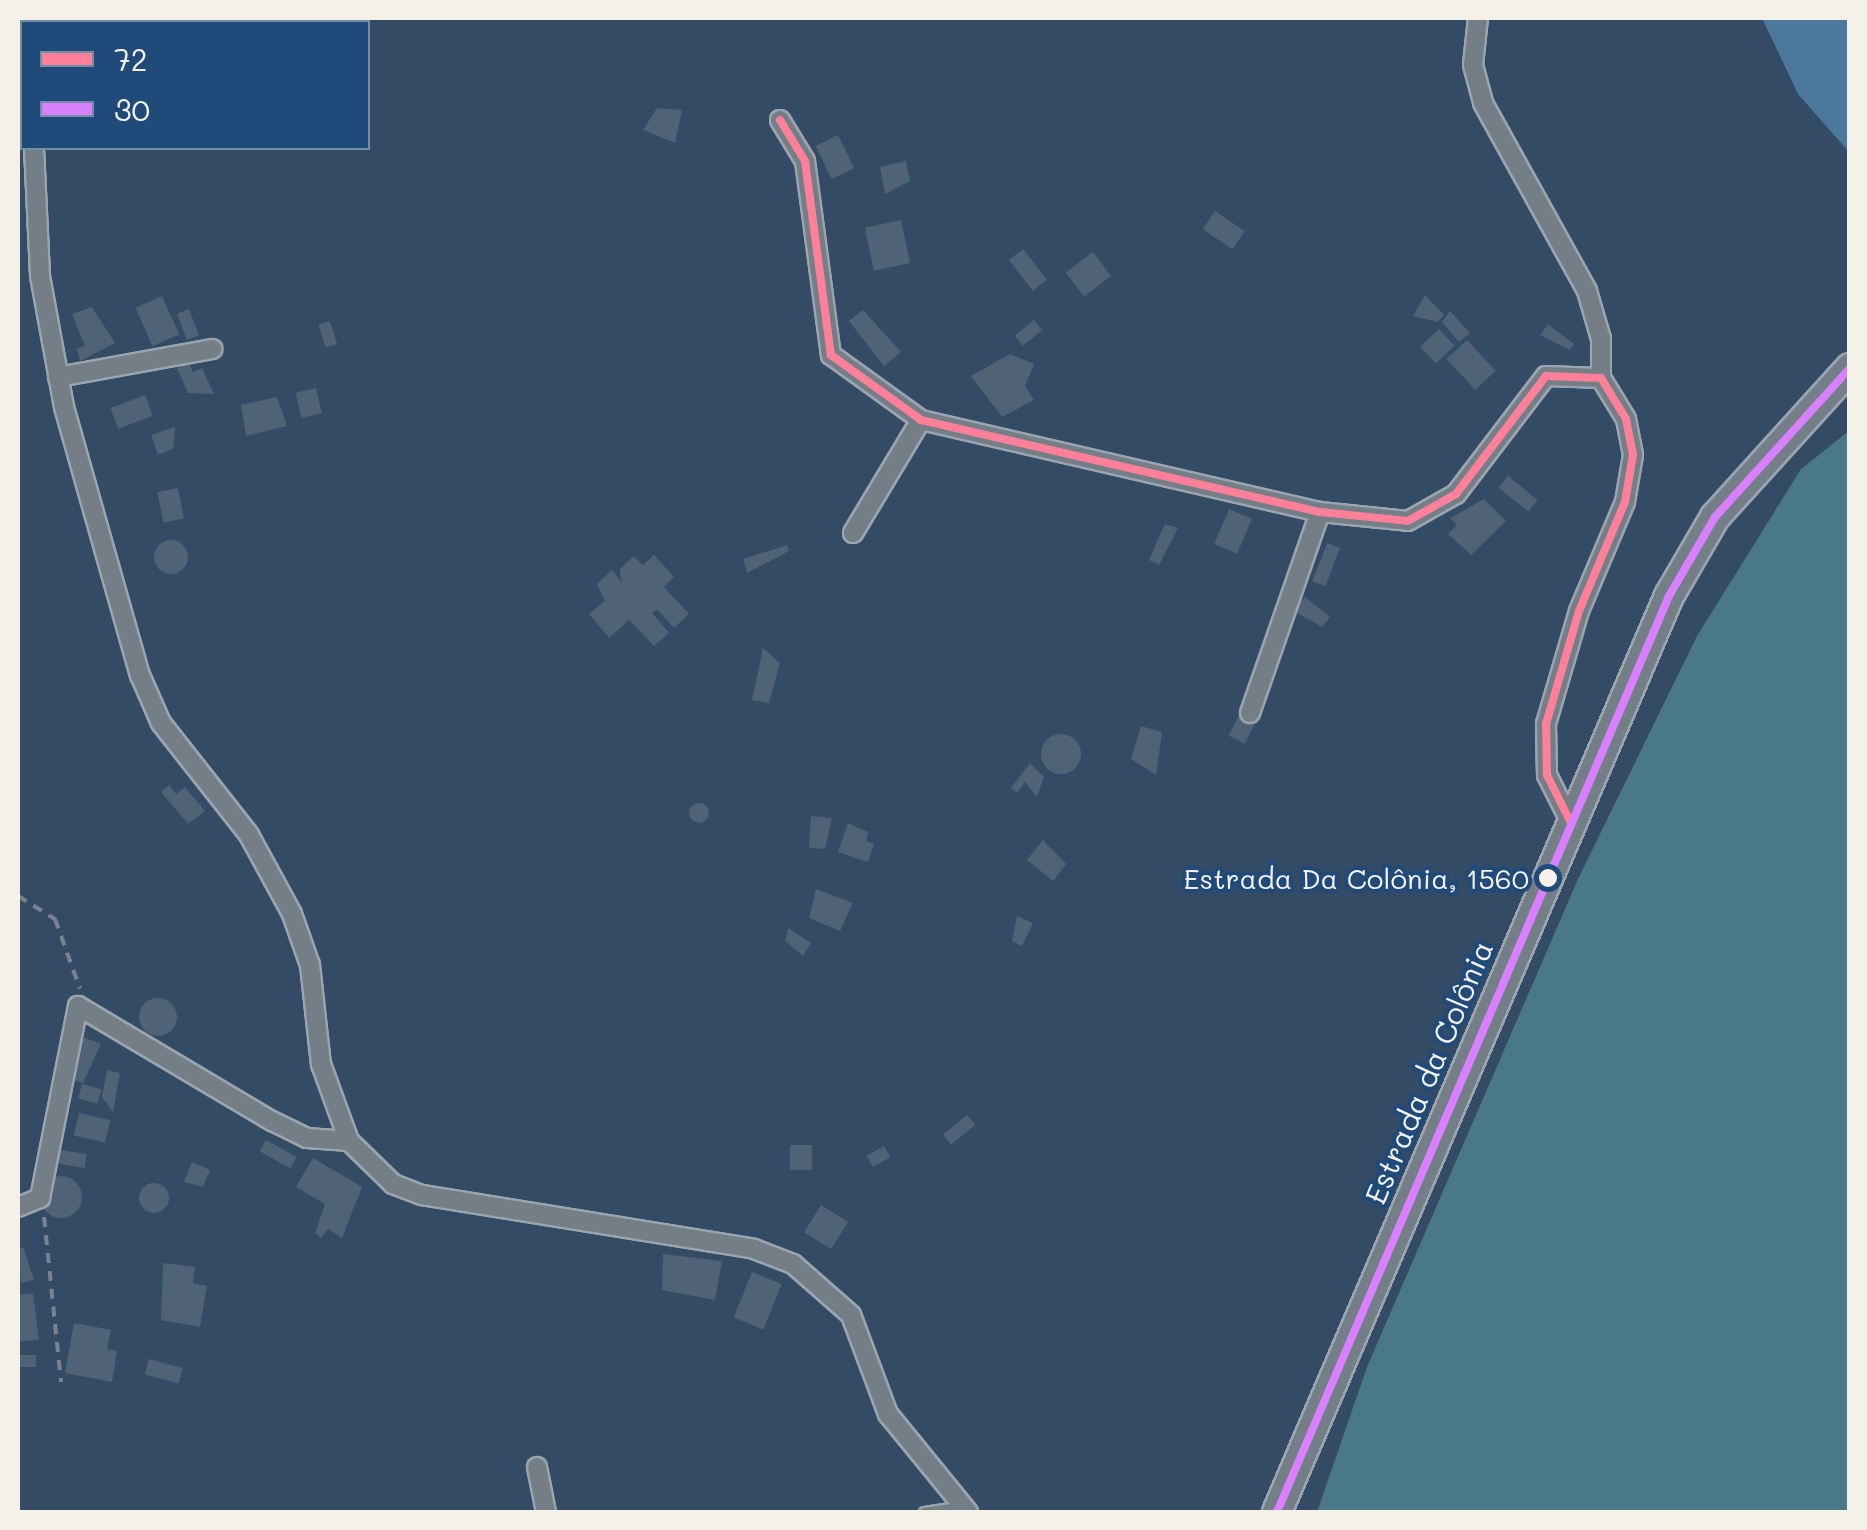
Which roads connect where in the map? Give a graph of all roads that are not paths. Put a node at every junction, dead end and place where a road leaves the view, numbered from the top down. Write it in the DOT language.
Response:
graph roads {
  1 [pos="1478,18"];
  2 [pos="780,120"];
  3 [pos="34,150"];
  4 [pos="212,349"];
  5 [pos="1850,368"];
  6 [pos="58,377"];
  7 [pos="1601,378"];
  8 [pos="921,420"];
  9 [pos="1320,512"];
  10 [pos="854,533"];
  11 [pos="1250,713"];
  12 [pos="1570,824"];
  13 [pos="349,1142"];
  14 [pos="18,1207"];
  15 [pos="537,1467"];
  16 [pos="965,1509"];
  17 [pos="546,1512"];
  18 [pos="924,1512"];
  19 [pos="1277,1512"];
  1 -- 7 [label="street"];
  2 -- 8 [label="street"];
  3 -- 6 [label="street"];
  4 -- 6 [label="street"];
  5 -- 12 [label="main road, Estrada da Colônia"];
  6 -- 13 [label="street"];
  7 -- 9 [label="street"];
  7 -- 12 [label="street"];
  8 -- 9 [label="street"];
  8 -- 10 [label="street"];
  9 -- 11 [label="street"];
  12 -- 19 [label="main road, Estrada da Colônia"];
  13 -- 14 [label="street"];
  13 -- 16 [label="street"];
  15 -- 17 [label="street"];
  16 -- 18 [label="lane"];
}
